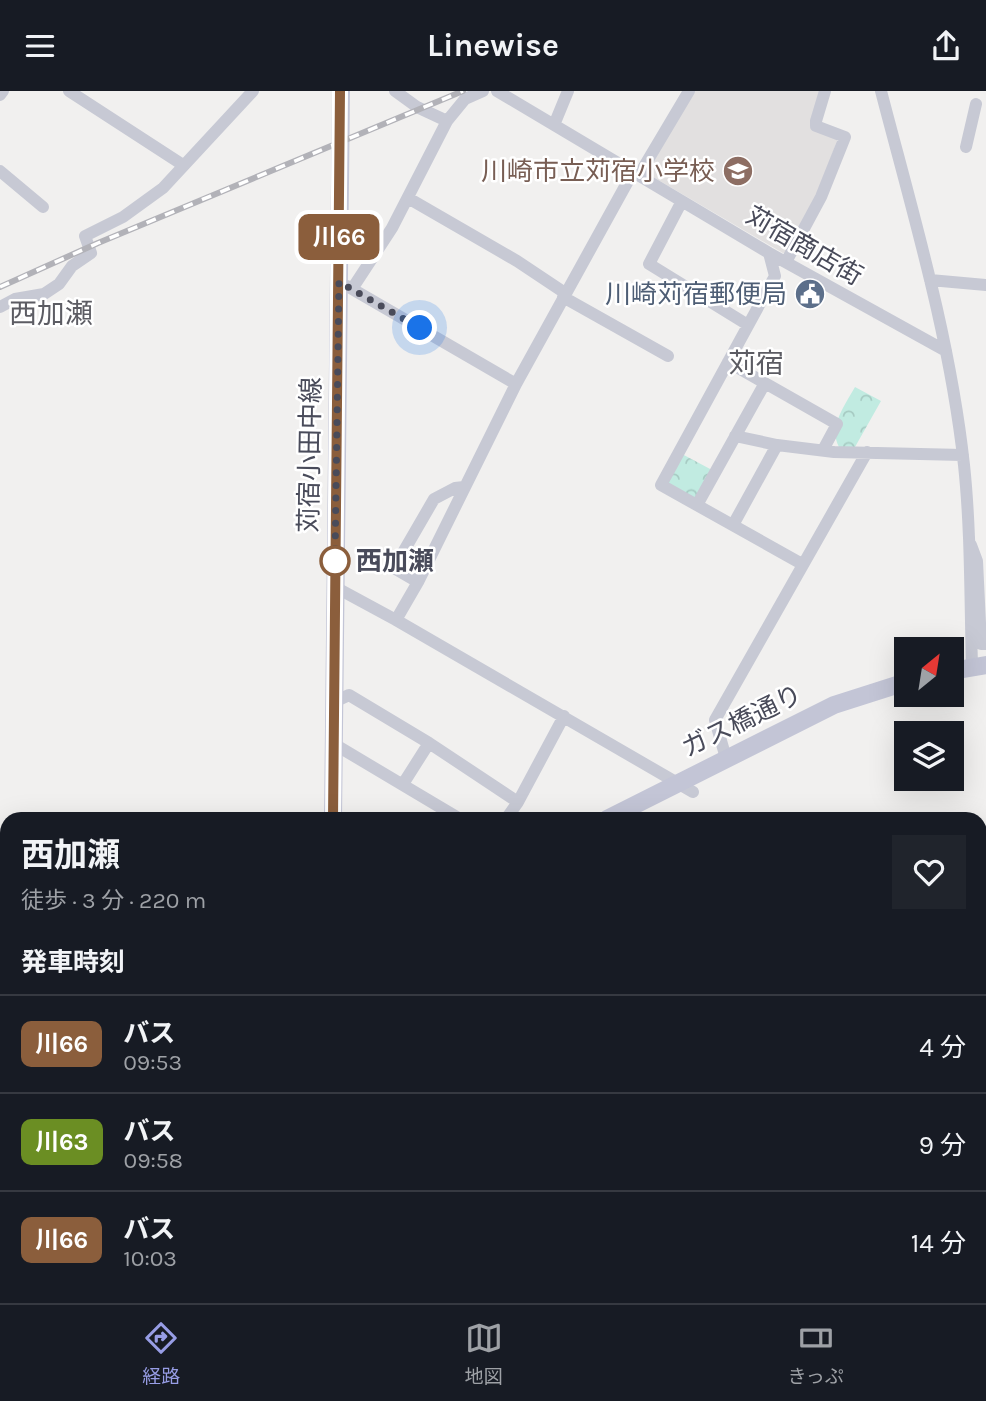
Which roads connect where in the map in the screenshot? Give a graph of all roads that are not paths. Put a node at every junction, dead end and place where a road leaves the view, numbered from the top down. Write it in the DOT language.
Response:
graph roads {
  1 [pos="69,91"];
  2 [pos="253,91"];
  3 [pos="341,91"];
  4 [pos="395,91"];
  5 [pos="482,91"];
  6 [pos="497,91"];
  7 [pos="568,91"];
  8 [pos="689,91"];
  9 [pos="825,91"];
  10 [pos="881,91"];
  11 [pos="976,104"];
  12 [pos="447,121"];
  13 [pos="554,125"];
  14 [pos="966,147"];
  15 [pos="183,165"];
  16 [pos="0,171"];
  17 [pos="636,174"];
  18 [pos="408,198"];
  19 [pos="682,201"];
  20 [pos="43,207"];
  21 [pos="769,253"];
  22 [pos="786,262"];
  23 [pos="930,279"];
  24 [pos="986,285"];
  25 [pos="345,286"];
  26 [pos="564,295"];
  27 [pos="0,307"];
  28 [pos="748,325"];
  29 [pos="946,351"];
  30 [pos="668,356"];
  31 [pos="728,362"];
  32 [pos="765,383"];
  33 [pos="516,384"];
  34 [pos="735,436"];
  35 [pos="777,445"];
  36 [pos="823,450"];
  37 [pos="867,452"];
  38 [pos="963,455"];
  39 [pos="464,487"];
  40 [pos="697,505"];
  41 [pos="733,525"];
  42 [pos="968,539"];
  43 [pos="802,563"];
  44 [pos="418,582"];
  45 [pos="335,587"];
  46 [pos="396,620"];
  47 [pos="986,644"];
  48 [pos="979,666"];
  49 [pos="894,687"];
  50 [pos="334,702"];
  51 [pos="564,716"];
  52 [pos="429,743"];
  53 [pos="334,744"];
  54 [pos="726,758"];
  55 [pos="403,784"];
  56 [pos="685,787"];
  57 [pos="518,801"];
  58 [pos="333,812"];
  59 [pos="449,812"];
  60 [pos="511,812"];
  61 [pos="624,812"];
  1 -- 15 [label="street"];
  2 -- 15 [label="street"];
  3 -- 25 [label="street, 苅宿小田中線"];
  4 -- 12 [label="street"];
  5 -- 12 [label="street"];
  6 -- 13 [label="street, 苅宿商店街"];
  7 -- 13 [label="street"];
  8 -- 17 [label="street"];
  9 -- 22 [label="street"];
  10 -- 23 [label="street"];
  11 -- 14 [label="street"];
  12 -- 18 [label="street"];
  13 -- 17 [label="street, 苅宿商店街"];
  15 -- 27 [label="street"];
  16 -- 20 [label="street"];
  17 -- 19 [label="street, 苅宿商店街"];
  17 -- 26 [label="street"];
  18 -- 25 [label="street"];
  18 -- 26 [label="street"];
  19 -- 21 [label="street, 苅宿商店街"];
  19 -- 28 [label="street"];
  21 -- 22 [label="street, 苅宿商店街"];
  21 -- 28 [label="street"];
  22 -- 29 [label="street, 苅宿商店街"];
  23 -- 24 [label="street"];
  23 -- 29 [label="street"];
  25 -- 33 [label="street"];
  25 -- 45 [label="street, 苅宿小田中線"];
  26 -- 30 [label="street"];
  26 -- 33 [label="street"];
  28 -- 31 [label="street"];
  29 -- 38 [label="street"];
  31 -- 32 [label="street"];
  31 -- 40 [label="street"];
  32 -- 34 [label="street"];
  32 -- 36 [label="street"];
  33 -- 39 [label="street"];
  34 -- 35 [label="street"];
  34 -- 40 [label="street"];
  35 -- 36 [label="street"];
  35 -- 41 [label="street"];
  36 -- 37 [label="street"];
  37 -- 38 [label="street"];
  37 -- 43 [label="street"];
  38 -- 42 [label="street"];
  39 -- 44 [label="street"];
  39 -- 44 [label="street"];
  40 -- 41 [label="street"];
  41 -- 43 [label="street"];
  42 -- 47 [label="street"];
  42 -- 48 [label="street"];
  43 -- 54 [label="street"];
  44 -- 46 [label="street"];
  45 -- 46 [label="street"];
  45 -- 50 [label="street, 苅宿小田中線"];
  46 -- 51 [label="street"];
  49 -- 54 [label="street, ガス橋通り"];
  50 -- 52 [label="street"];
  50 -- 53 [label="street, 苅宿小田中線"];
  51 -- 56 [label="street"];
  51 -- 57 [label="street"];
  52 -- 55 [label="street"];
  52 -- 57 [label="street"];
  53 -- 55 [label="street"];
  53 -- 58 [label="street, 苅宿小田中線"];
  54 -- 56 [label="street, ガス橋通り"];
  55 -- 59 [label="street"];
  56 -- 61 [label="street, ガス橋通り"];
  57 -- 60 [label="street"];
}
